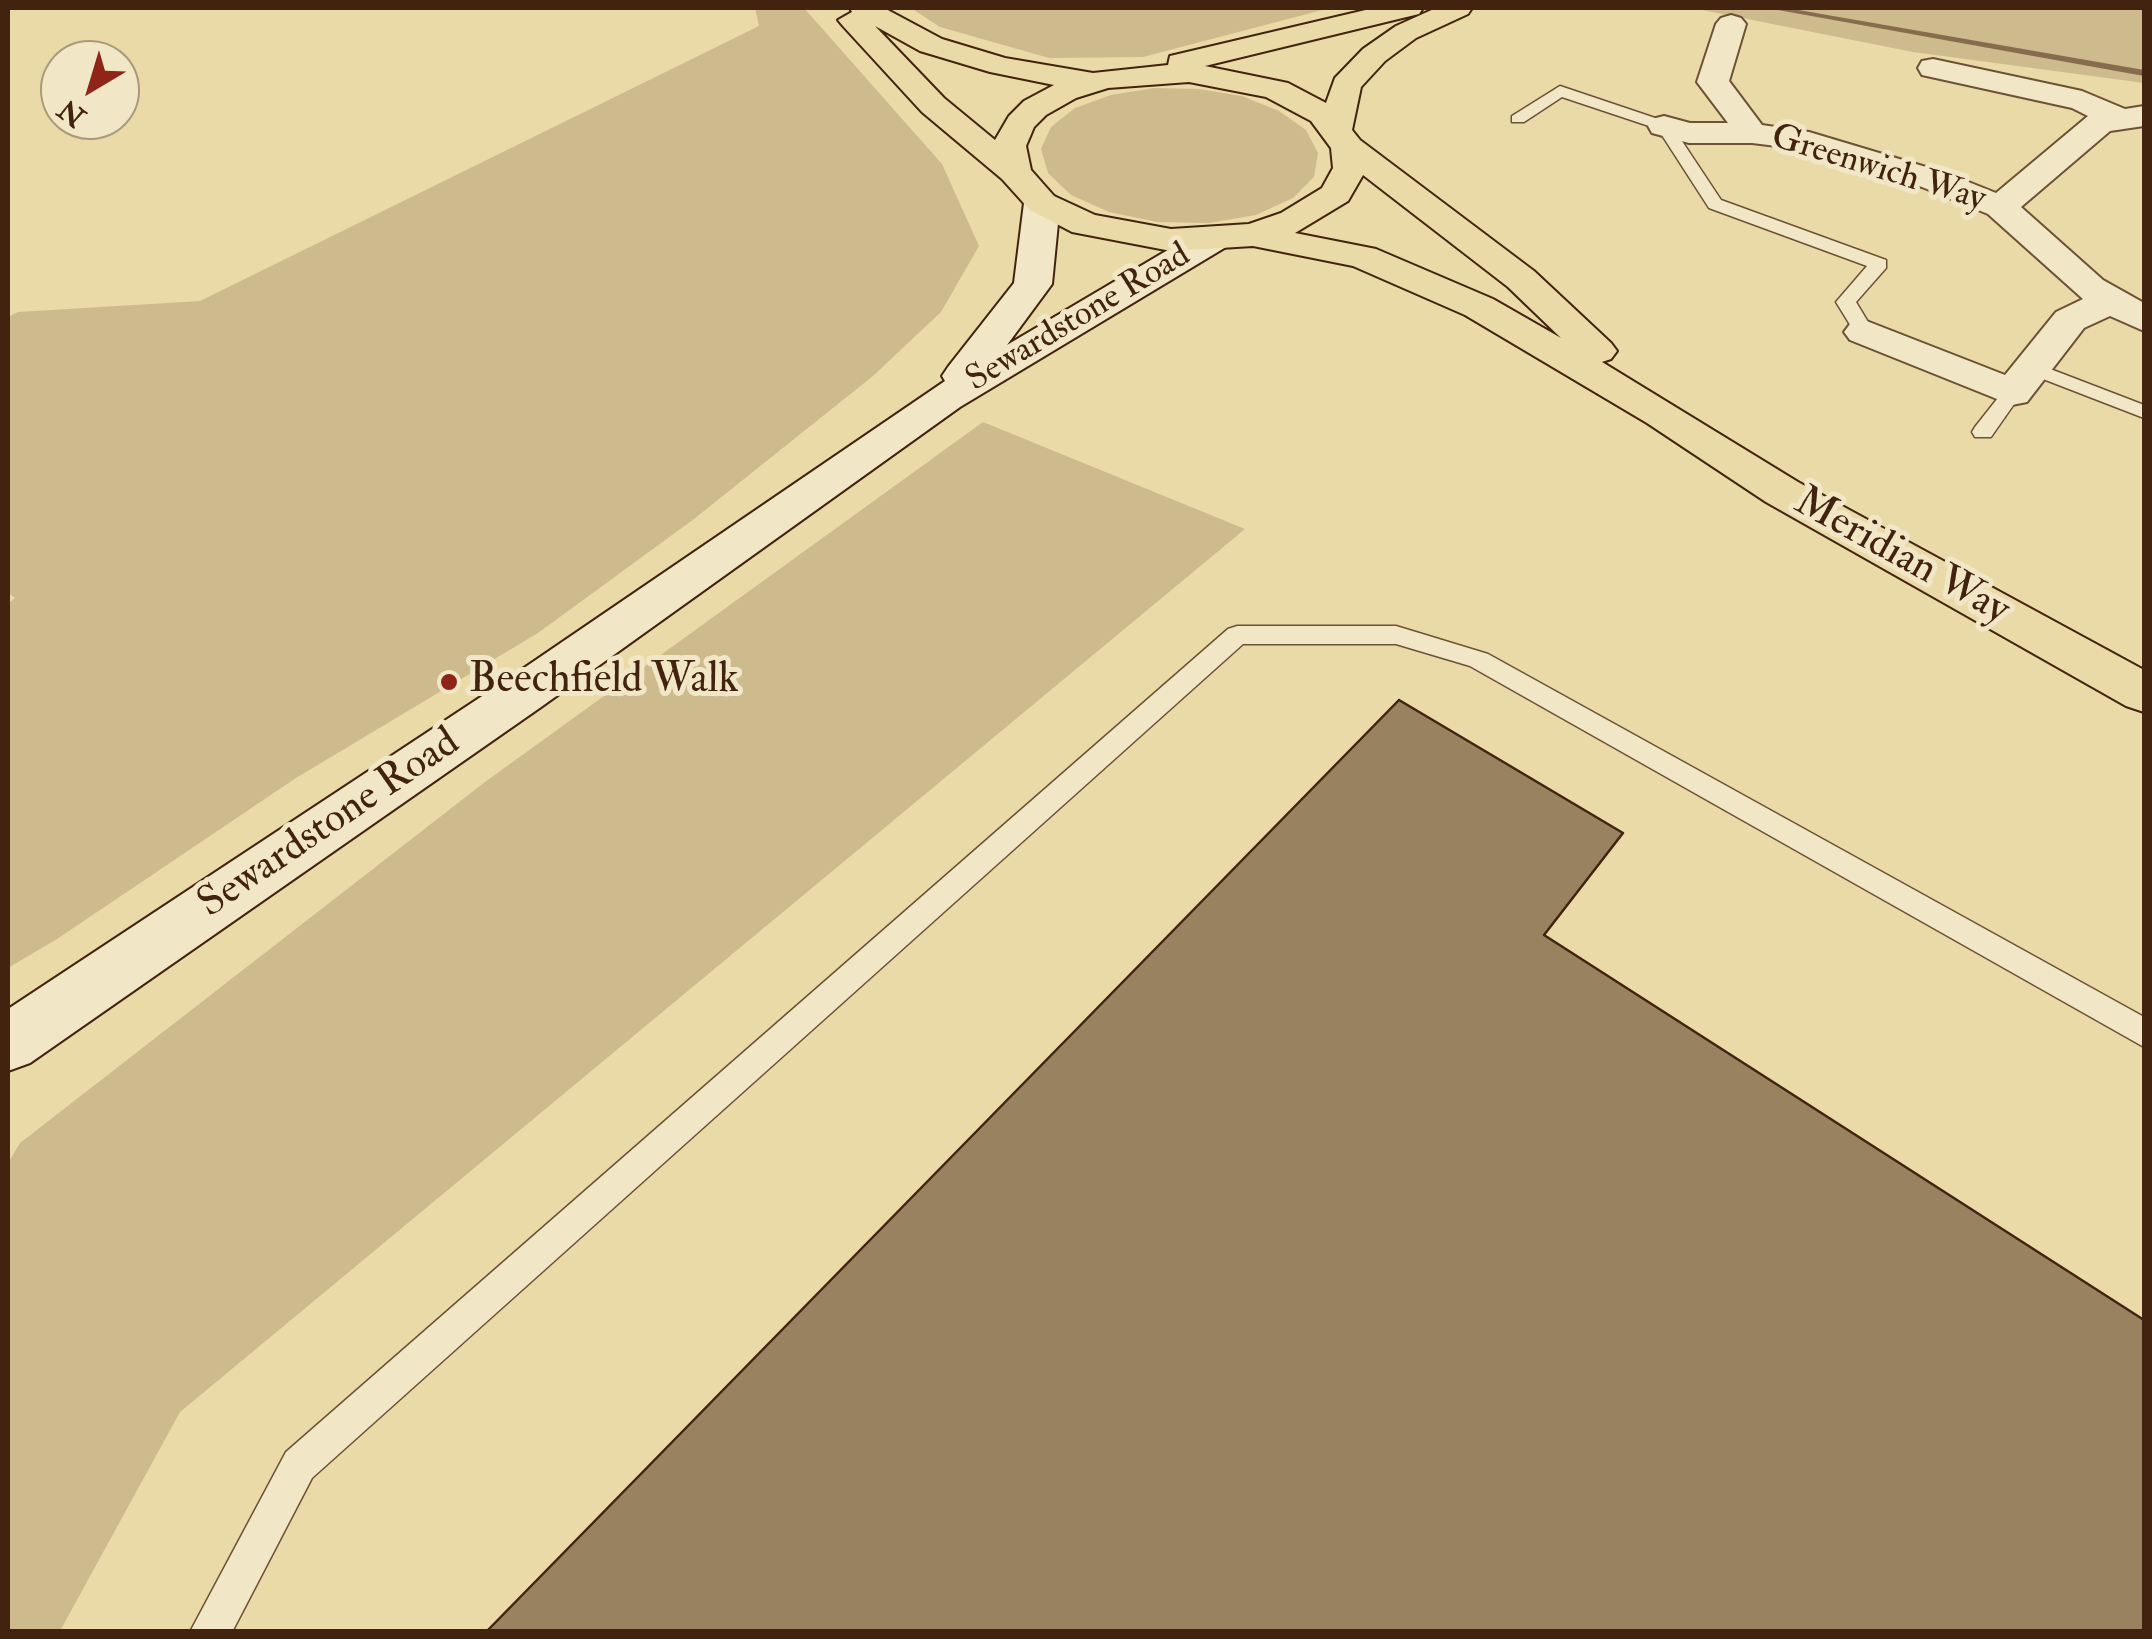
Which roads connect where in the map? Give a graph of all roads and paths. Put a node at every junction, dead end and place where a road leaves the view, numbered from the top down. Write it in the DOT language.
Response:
graph roads {
  1 [pos="842,8"];
  2 [pos="864,8"];
  3 [pos="1409,8"];
  4 [pos="1458,8"];
  5 [pos="1731,24"];
  6 [pos="1933,68"];
  7 [pos="1125,76"];
  8 [pos="1092,82"];
  9 [pos="2131,117"];
  10 [pos="1518,119"];
  11 [pos="1664,126"];
  12 [pos="1752,133"];
  13 [pos="1342,138"];
  14 [pos="1014,172"];
  15 [pos="1042,202"];
  16 [pos="2000,207"];
  17 [pos="1253,235"];
  18 [pos="1213,240"];
  19 [pos="2127,310"];
  20 [pos="1864,332"];
  21 [pos="2022,381"];
  22 [pos="946,398"];
  23 [pos="2144,412"];
  24 [pos="1662,414"];
  25 [pos="1983,432"];
  26 [pos="2144,692"];
  27 [pos="2144,1033"];
  28 [pos="8,1044"];
  29 [pos="210,1632"];
  1 -- 14 [label="main road"];
  2 -- 8 [label="main road"];
  3 -- 7 [label="main road"];
  4 -- 13 [label="main road"];
  5 -- 12 [label="street"];
  6 -- 9 [label="street"];
  7 -- 8 [label="main road"];
  7 -- 13 [label="main road, Meridian Way"];
  8 -- 14 [label="main road"];
  9 -- 16 [label="street"];
  10 -- 11 [label="lane"];
  11 -- 12 [label="street, Greenwich Way"];
  11 -- 20 [label="lane"];
  12 -- 16 [label="street, Greenwich Way"];
  13 -- 17 [label="main road"];
  13 -- 24 [label="main road, Meridian Way"];
  14 -- 15 [label="main road"];
  15 -- 18 [label="main road"];
  15 -- 22 [label="street, Sewardstone Road"];
  16 -- 19 [label="street, Greenwich Way"];
  17 -- 18 [label="main road"];
  17 -- 24 [label="main road, Meridian Way"];
  18 -- 22 [label="street, Sewardstone Road"];
  19 -- 21 [label="street"];
  20 -- 21 [label="street"];
  21 -- 23 [label="lane"];
  21 -- 25 [label="lane"];
  22 -- 28 [label="street, Sewardstone Road"];
  24 -- 26 [label="main road, Meridian Way"];
  27 -- 29 [label="lane"];
}
